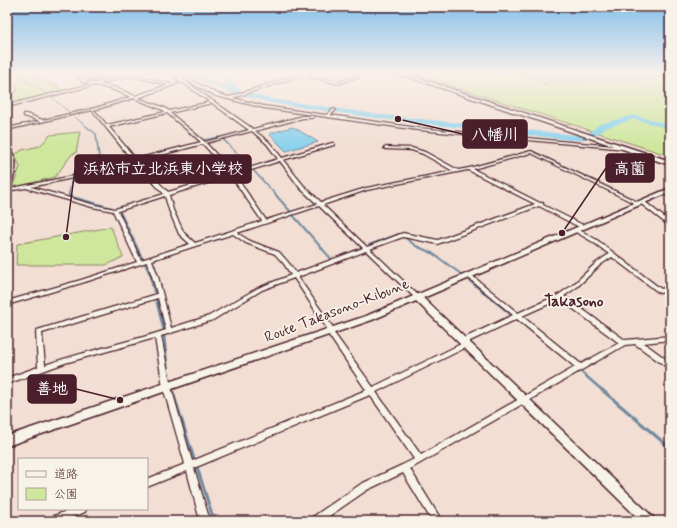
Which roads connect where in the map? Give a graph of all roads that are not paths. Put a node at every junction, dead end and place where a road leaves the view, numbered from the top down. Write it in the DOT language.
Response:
graph roads {
  1 [pos="42,98"];
  2 [pos="136,98"];
  3 [pos="207,98"];
  4 [pos="230,98"];
  5 [pos="473,98"];
  6 [pos="213,102"];
  7 [pos="16,104"];
  8 [pos="7,106"];
  9 [pos="23,107"];
  10 [pos="93,110"];
  11 [pos="334,110"];
  12 [pos="168,113"];
  13 [pos="25,115"];
  14 [pos="329,115"];
  15 [pos="44,121"];
  16 [pos="365,122"];
  17 [pos="108,126"];
  18 [pos="7,128"];
  19 [pos="252,130"];
  20 [pos="203,142"];
  21 [pos="333,144"];
  22 [pos="7,147"];
  23 [pos="386,148"];
  24 [pos="625,148"];
  25 [pos="282,159"];
  26 [pos="134,160"];
  27 [pos="670,163"];
  28 [pos="670,168"];
  29 [pos="469,169"];
  30 [pos="457,171"];
  31 [pos="232,174"];
  32 [pos="24,186"];
  33 [pos="7,188"];
  34 [pos="668,193"];
  35 [pos="167,194"];
  36 [pos="320,203"];
  37 [pos="640,203"];
  38 [pos="541,204"];
  39 [pos="115,210"];
  40 [pos="264,221"];
  41 [pos="670,224"];
  42 [pos="580,228"];
  43 [pos="233,232"];
  44 [pos="194,245"];
  45 [pos="367,248"];
  46 [pos="612,254"];
  47 [pos="144,262"];
  48 [pos="294,275"];
  49 [pos="468,275"];
  50 [pos="670,289"];
  51 [pos="157,296"];
  52 [pos="560,296"];
  53 [pos="417,297"];
  54 [pos="7,303"];
  55 [pos="516,316"];
  56 [pos="169,331"];
  57 [pos="331,332"];
  58 [pos="158,335"];
  59 [pos="670,338"];
  60 [pos="466,342"];
  61 [pos="637,342"];
  62 [pos="624,343"];
  63 [pos="670,366"];
  64 [pos="42,369"];
  65 [pos="580,369"];
  66 [pos="7,381"];
  67 [pos="167,388"];
  68 [pos="371,391"];
  69 [pos="525,400"];
  70 [pos="7,441"];
  71 [pos="419,459"];
  72 [pos="189,465"];
  73 [pos="405,468"];
  74 [pos="148,483"];
  75 [pos="80,510"];
  76 [pos="52,521"];
  77 [pos="205,521"];
  78 [pos="314,521"];
  79 [pos="437,521"];
  80 [pos="649,521"];
  1 -- 7 [label="street"];
  2 -- 10 [label="street"];
  2 -- 12 [label="street"];
  3 -- 6 [label="street"];
  4 -- 14 [label="street"];
  5 -- 24 [label="main road"];
  6 -- 12 [label="street"];
  6 -- 19 [label="street"];
  7 -- 8 [label="street"];
  7 -- 9 [label="street"];
  10 -- 15 [label="street"];
  10 -- 17 [label="street"];
  11 -- 14 [label="street"];
  12 -- 17 [label="street"];
  12 -- 20 [label="street"];
  13 -- 15 [label="street"];
  14 -- 16 [label="street"];
  15 -- 18 [label="street"];
  16 -- 19 [label="street"];
  16 -- 24 [label="street"];
  17 -- 26 [label="street"];
  19 -- 20 [label="street"];
  19 -- 25 [label="street"];
  20 -- 26 [label="street"];
  20 -- 31 [label="street"];
  21 -- 25 [label="street"];
  22 -- 33 [label="street"];
  23 -- 30 [label="street"];
  24 -- 27 [label="main road"];
  24 -- 28 [label="main road"];
  25 -- 31 [label="street"];
  25 -- 36 [label="street"];
  26 -- 32 [label="street"];
  26 -- 35 [label="street"];
  29 -- 30 [label="street"];
  29 -- 37 [label="street"];
  29 -- 38 [label="street"];
  30 -- 36 [label="street"];
  31 -- 35 [label="street"];
  31 -- 40 [label="street"];
  32 -- 33 [label="street"];
  32 -- 39 [label="street"];
  34 -- 37 [label="main road, Route Takasono-Kibune"];
  35 -- 39 [label="street"];
  35 -- 44 [label="street"];
  36 -- 40 [label="street"];
  36 -- 45 [label="street"];
  37 -- 41 [label="street"];
  37 -- 42 [label="main road, Route Takasono-Kibune"];
  38 -- 42 [label="street"];
  38 -- 45 [label="street"];
  39 -- 47 [label="street"];
  40 -- 43 [label="street"];
  42 -- 46 [label="street"];
  42 -- 49 [label="main road, Route Takasono-Kibune"];
  43 -- 44 [label="street"];
  43 -- 48 [label="street"];
  44 -- 47 [label="street"];
  45 -- 48 [label="street"];
  45 -- 53 [label="street"];
  46 -- 50 [label="street"];
  46 -- 52 [label="street"];
  47 -- 51 [label="street"];
  47 -- 54 [label="street"];
  48 -- 56 [label="street"];
  48 -- 57 [label="street"];
  49 -- 53 [label="main road, Route Takasono-Kibune"];
  49 -- 55 [label="street"];
  51 -- 56 [label="street"];
  51 -- 64 [label="street"];
  52 -- 55 [label="street"];
  52 -- 62 [label="street"];
  53 -- 57 [label="main road, Route Takasono-Kibune"];
  53 -- 60 [label="street"];
  55 -- 60 [label="street"];
  55 -- 65 [label="street"];
  56 -- 58 [label="street"];
  57 -- 67 [label="main road, Route Takasono-Kibune"];
  57 -- 68 [label="street"];
  58 -- 64 [label="street"];
  58 -- 67 [label="street"];
  59 -- 61 [label="street"];
  60 -- 68 [label="street"];
  60 -- 69 [label="street"];
  61 -- 62 [label="street"];
  61 -- 63 [label="street"];
  62 -- 65 [label="street"];
  64 -- 66 [label="street"];
  65 -- 69 [label="street"];
  67 -- 70 [label="main road, Route Takasono-Kibune"];
  67 -- 72 [label="street"];
  68 -- 71 [label="street"];
  68 -- 72 [label="street"];
  69 -- 71 [label="street"];
  69 -- 80 [label="street"];
  71 -- 73 [label="street"];
  72 -- 74 [label="street"];
  72 -- 77 [label="street"];
  73 -- 78 [label="street"];
  73 -- 79 [label="street"];
  75 -- 76 [label="street"];
}
